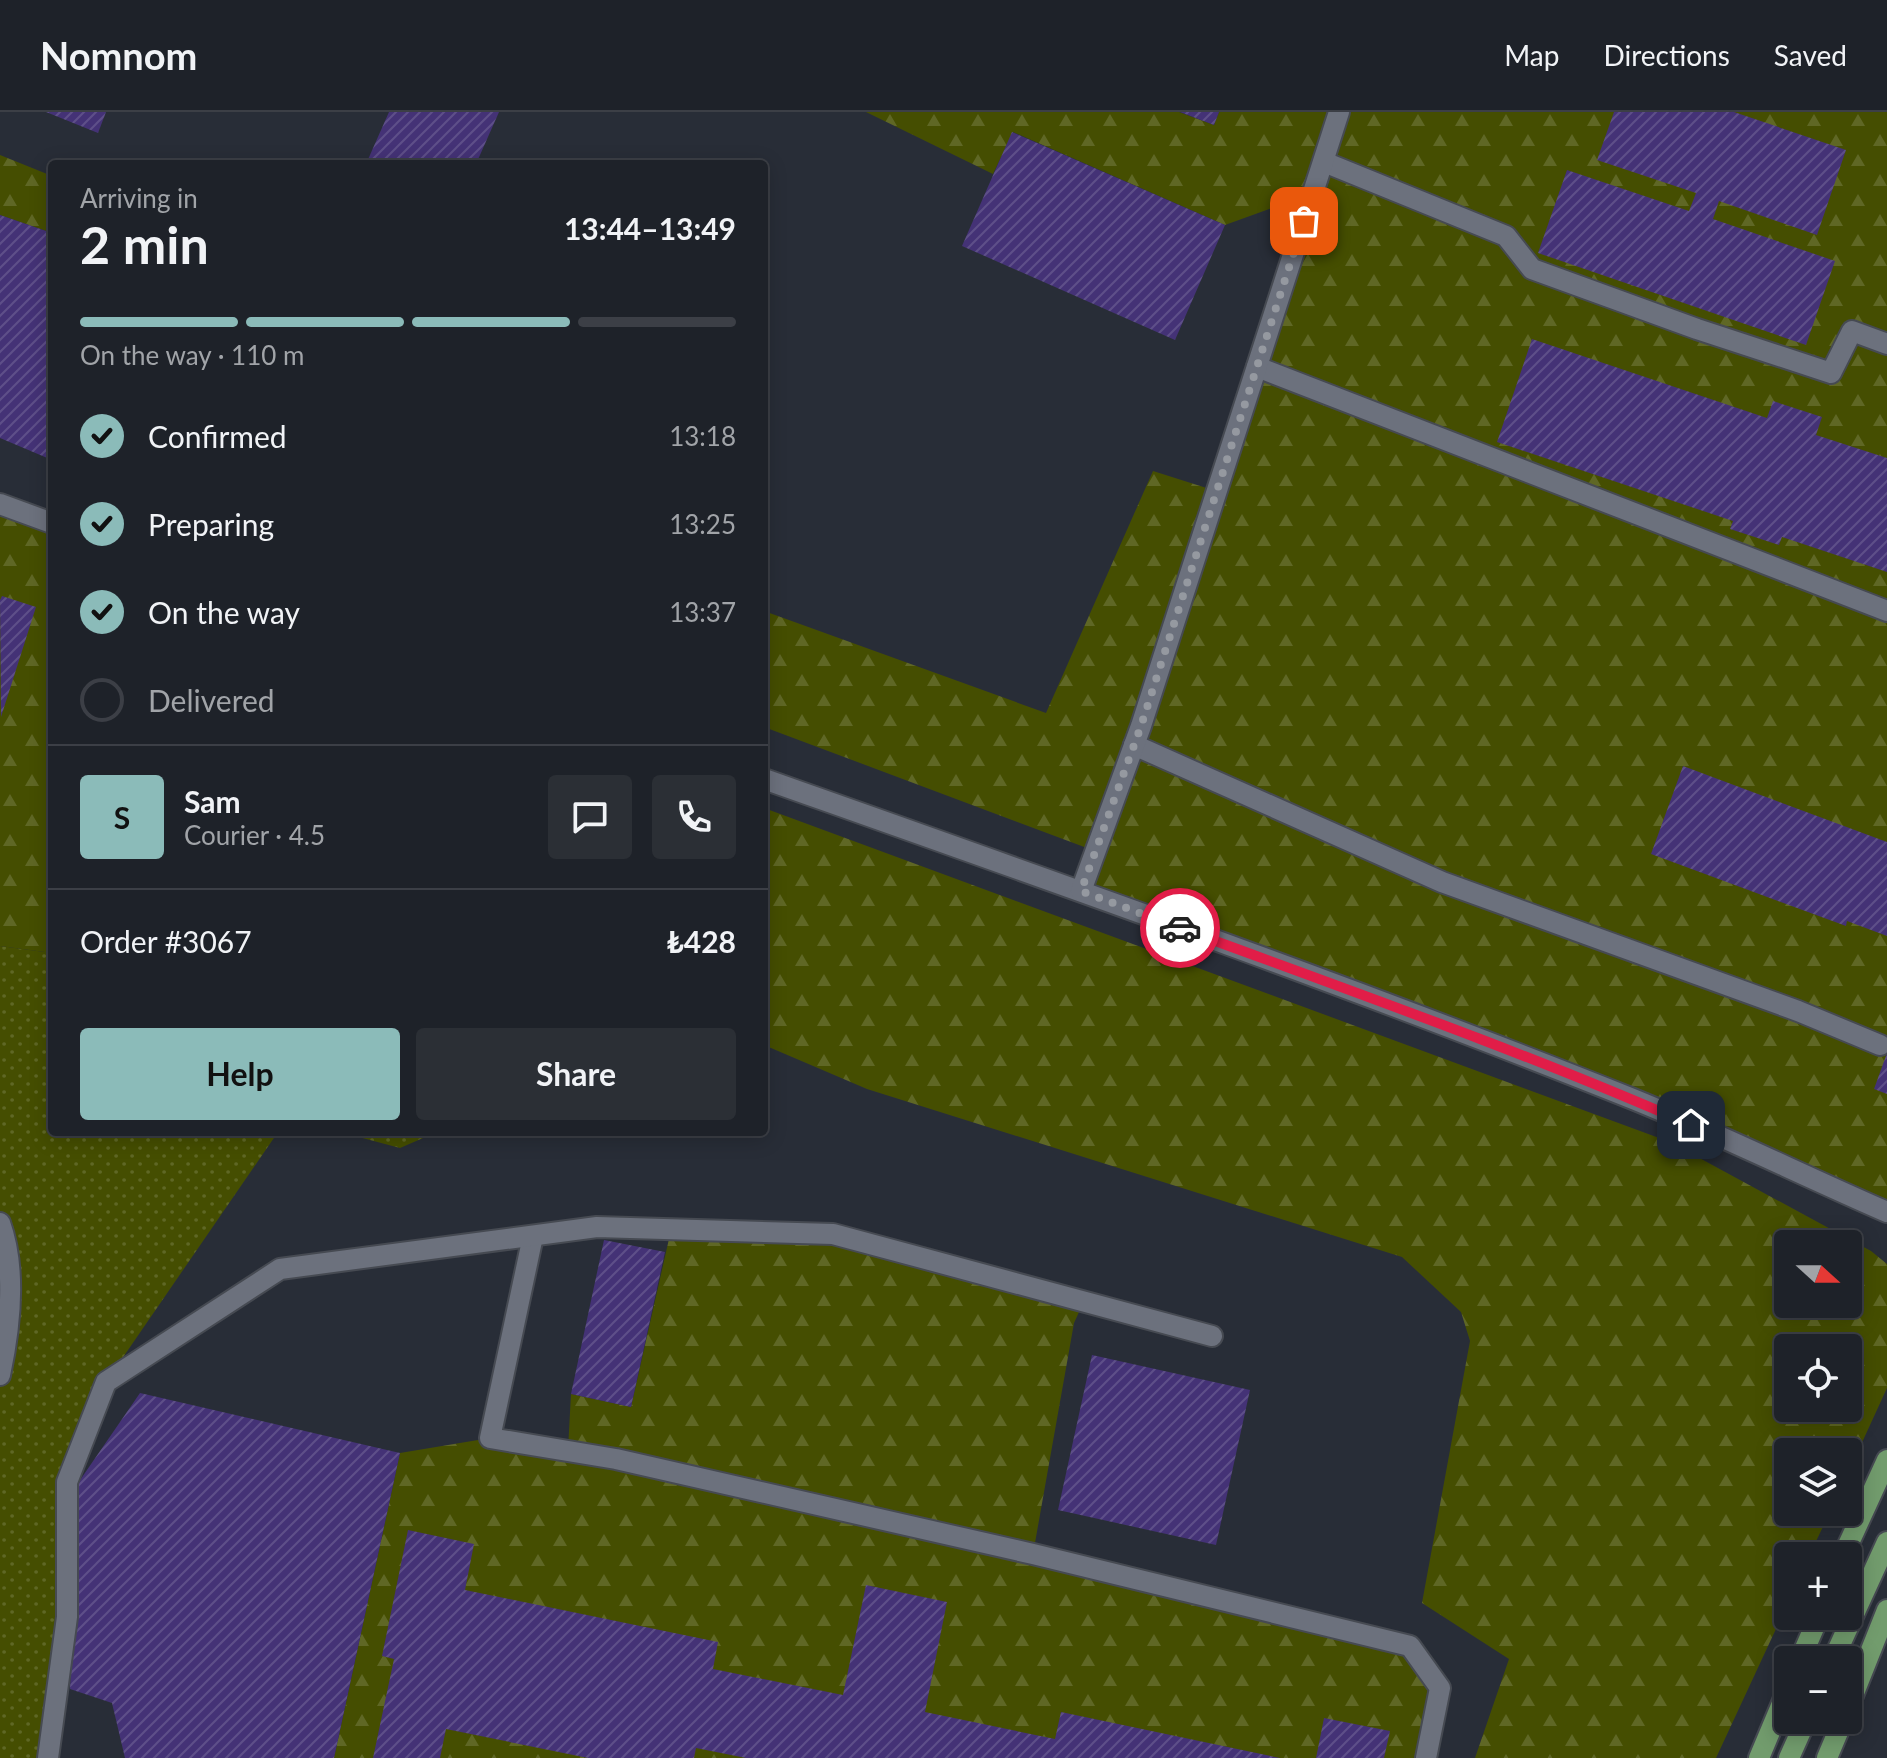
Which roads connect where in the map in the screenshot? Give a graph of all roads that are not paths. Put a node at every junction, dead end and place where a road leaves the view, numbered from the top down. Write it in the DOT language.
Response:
graph roads {
  1 [pos="1339,112"];
  2 [pos="1324,162"];
  3 [pos="1887,344"];
  4 [pos="1257,367"];
  5 [pos="0,504"];
  6 [pos="48,522"];
  7 [pos="1887,611"];
  8 [pos="1134,745"];
  9 [pos="768,780"];
  10 [pos="1081,891"];
  11 [pos="1880,1045"];
  12 [pos="1887,1212"];
  13 [pos="0,1223"];
  14 [pos="533,1236"];
  15 [pos="1212,1336"];
  16 [pos="0,1375"];
  17 [pos="1887,1460"];
  18 [pos="1849,1542"];
  19 [pos="1887,1542"];
  20 [pos="1887,1610"];
  21 [pos="1839,1646"];
  22 [pos="1862,1673"];
  23 [pos="1774,1722"];
  24 [pos="1800,1734"];
  25 [pos="1837,1734"];
  26 [pos="48,1758"];
  27 [pos="1426,1758"];
  28 [pos="1759,1758"];
  29 [pos="1789,1758"];
  30 [pos="1827,1758"];
  1 -- 2 [label="lane"];
  2 -- 3 [label="lane"];
  2 -- 4 [label="lane"];
  4 -- 7 [label="lane"];
  4 -- 8 [label="lane"];
  5 -- 6 [label="lane"];
  8 -- 10 [label="lane"];
  8 -- 11 [label="lane"];
  9 -- 10 [label="lane"];
  10 -- 12 [label="lane"];
  13 -- 16 [label="lane"];
  14 -- 15 [label="lane"];
  14 -- 26 [label="lane"];
  14 -- 27 [label="lane"];
  17 -- 18 [label="main road"];
  19 -- 21 [label="main road"];
  20 -- 22 [label="main road"];
  23 -- 28 [label="main road"];
  24 -- 29 [label="main road"];
  25 -- 30 [label="main road"];
}
